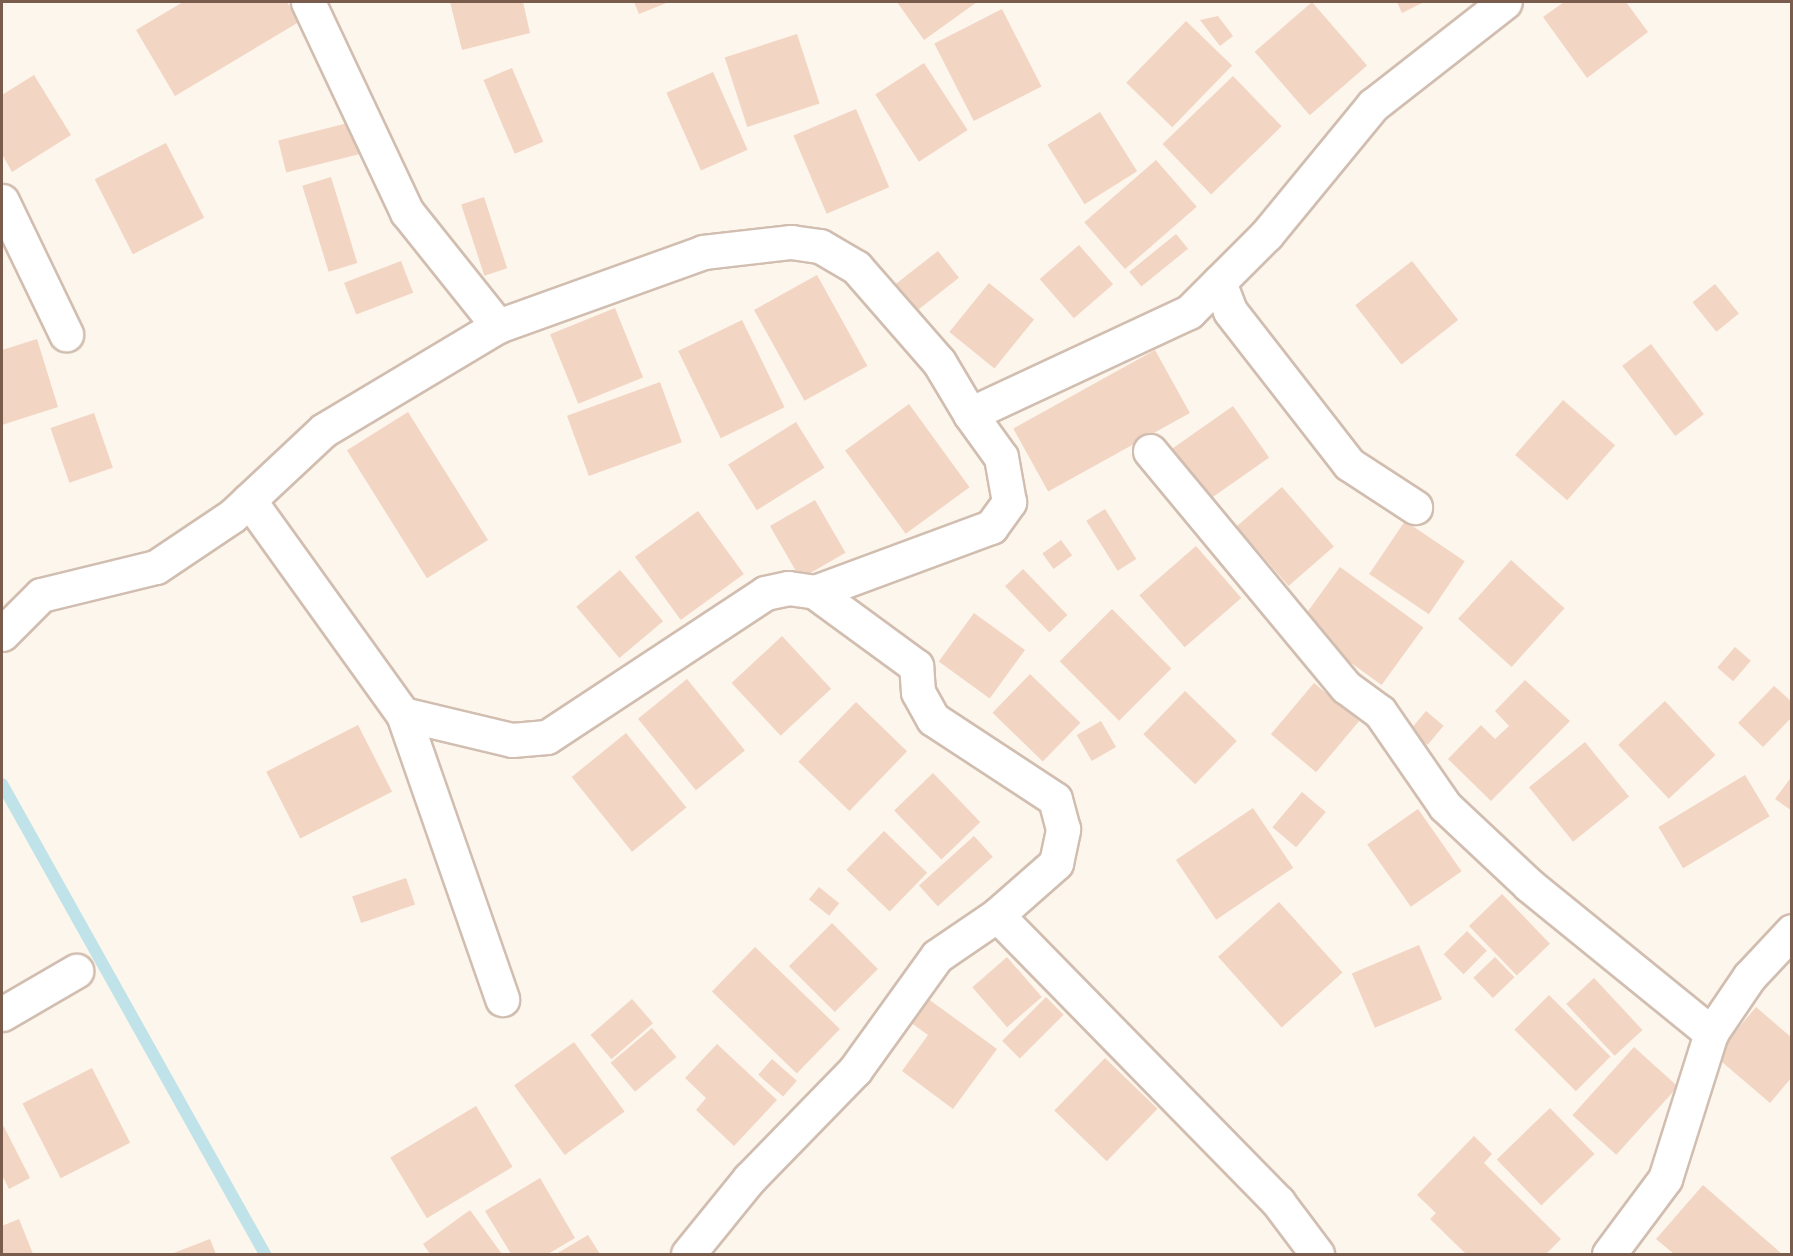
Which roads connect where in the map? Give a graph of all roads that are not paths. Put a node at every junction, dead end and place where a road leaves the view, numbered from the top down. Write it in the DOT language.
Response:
graph roads {
  1 [pos="308,2"];
  2 [pos="1504,2"];
  3 [pos="2,201"];
  4 [pos="1219,282"];
  5 [pos="498,326"];
  6 [pos="66,334"];
  7 [pos="970,414"];
  8 [pos="1150,451"];
  9 [pos="249,500"];
  10 [pos="1415,507"];
  11 [pos="814,592"];
  12 [pos="2,634"];
  13 [pos="403,714"];
  14 [pos="997,915"];
  15 [pos="1791,931"];
  16 [pos="76,971"];
  17 [pos="502,999"];
  18 [pos="2,1014"];
  19 [pos="1711,1033"];
  20 [pos="688,1254"];
  21 [pos="1317,1254"];
  22 [pos="1610,1254"];
  1 -- 5 [label="street"];
  2 -- 4 [label="street"];
  3 -- 6 [label="street"];
  4 -- 7 [label="street"];
  4 -- 10 [label="street"];
  5 -- 7 [label="street"];
  5 -- 9 [label="street"];
  7 -- 11 [label="street"];
  8 -- 19 [label="street"];
  9 -- 12 [label="street"];
  9 -- 13 [label="street"];
  11 -- 13 [label="street"];
  11 -- 14 [label="street"];
  13 -- 17 [label="street"];
  14 -- 20 [label="street"];
  14 -- 21 [label="street"];
  15 -- 19 [label="street"];
  16 -- 18 [label="street"];
  19 -- 22 [label="street"];
}
